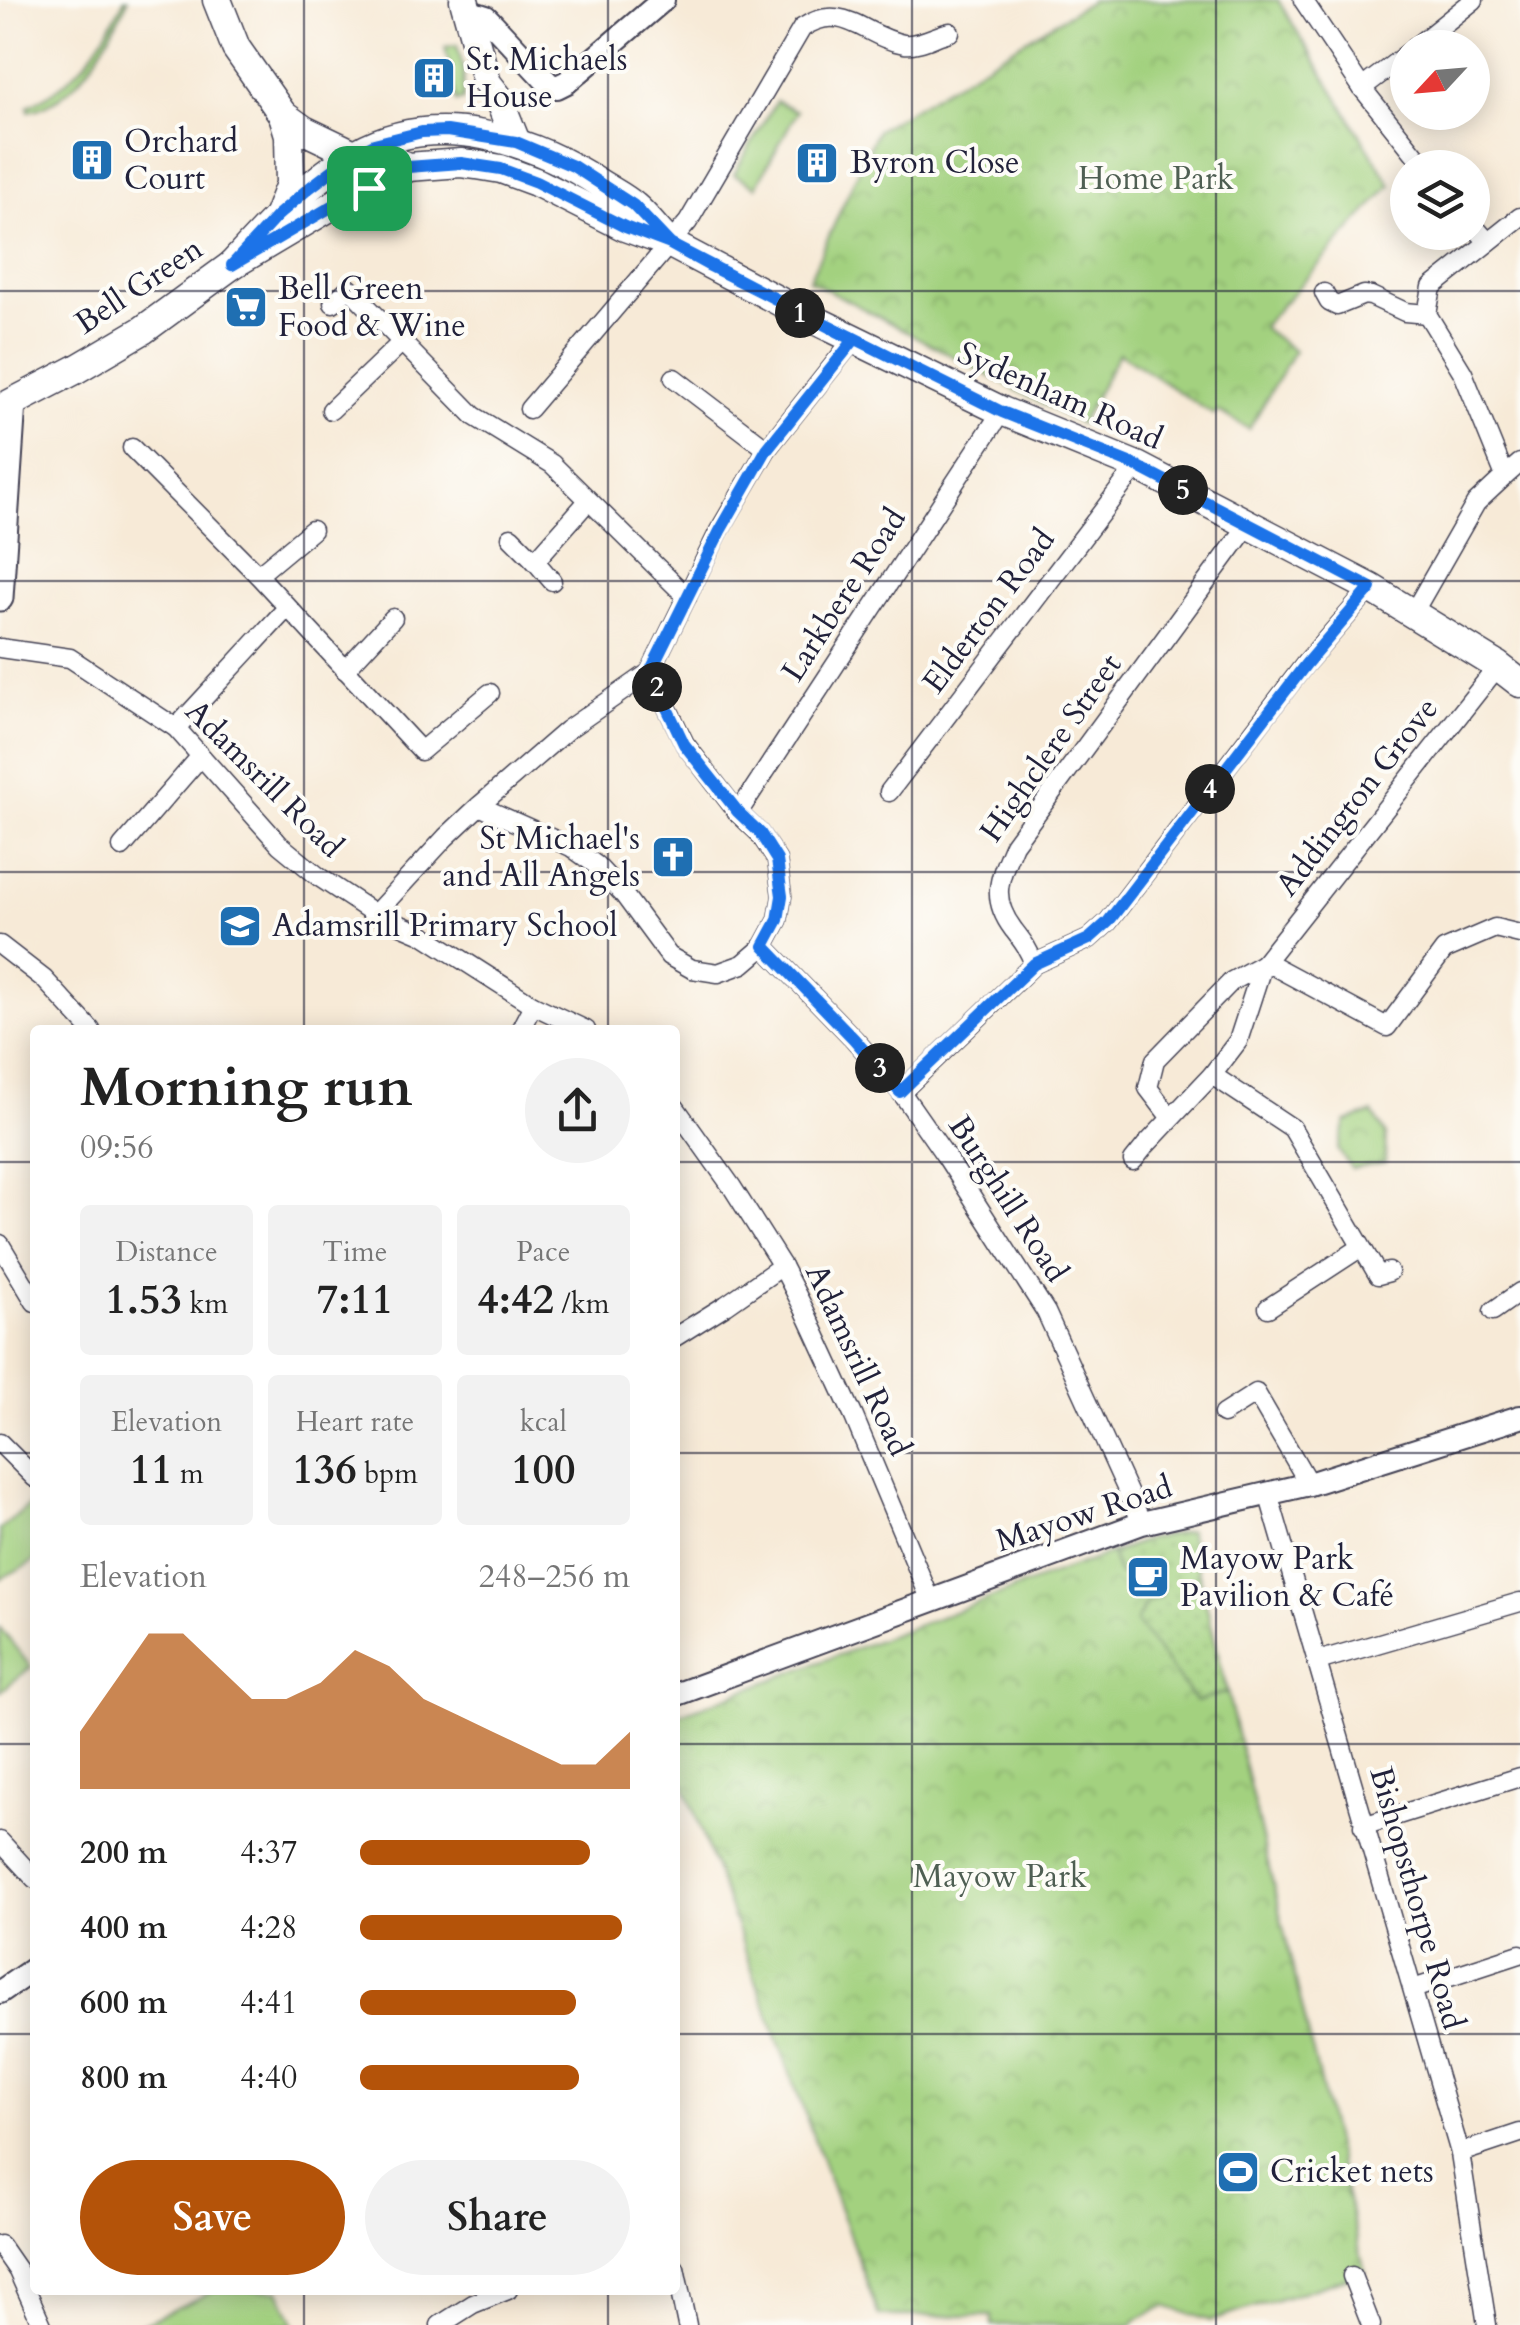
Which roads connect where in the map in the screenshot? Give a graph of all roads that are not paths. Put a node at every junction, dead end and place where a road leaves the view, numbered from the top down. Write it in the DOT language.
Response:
graph roads {
  1 [pos="217,0"];
  2 [pos="663,0"];
  3 [pos="1302,0"];
  4 [pos="1474,0"];
  5 [pos="466,5"];
  6 [pos="1436,30"];
  7 [pos="950,32"];
  8 [pos="1390,67"];
  9 [pos="487,82"];
  10 [pos="1362,88"];
  11 [pos="284,115"];
  12 [pos="474,134"];
  13 [pos="516,142"];
  14 [pos="1412,150"];
  15 [pos="354,154"];
  16 [pos="469,164"];
  17 [pos="408,167"];
  18 [pos="277,216"];
  19 [pos="1520,217"];
  20 [pos="1490,240"];
  21 [pos="670,244"];
  22 [pos="1478,250"];
  23 [pos="232,265"];
  24 [pos="1324,293"];
  25 [pos="334,303"];
  26 [pos="1426,314"];
  27 [pos="854,340"];
  28 [pos="401,343"];
  29 [pos="674,378"];
  30 [pos="6,406"];
  31 [pos="529,409"];
  32 [pos="331,410"];
  33 [pos="1002,412"];
  34 [pos="132,448"];
  35 [pos="767,449"];
  36 [pos="1520,463"];
  37 [pos="1137,466"];
  38 [pos="1505,476"];
  39 [pos="588,501"];
  40 [pos="1249,524"];
  41 [pos="312,530"];
  42 [pos="511,537"];
  43 [pos="535,561"];
  44 [pos="258,575"];
  45 [pos="552,581"];
  46 [pos="1371,588"];
  47 [pos="688,596"];
  48 [pos="0,598"];
  49 [pos="287,608"];
  50 [pos="1413,613"];
  51 [pos="394,618"];
  52 [pos="0,648"];
  53 [pos="344,670"];
  54 [pos="650,672"];
  55 [pos="1509,675"];
  56 [pos="490,693"];
  57 [pos="176,728"];
  58 [pos="202,756"];
  59 [pos="889,792"];
  60 [pos="480,806"];
  61 [pos="738,812"];
  62 [pos="122,846"];
  63 [pos="375,914"];
  64 [pos="1520,934"];
  65 [pos="0,946"];
  66 [pos="764,946"];
  67 [pos="1265,963"];
  68 [pos="1034,964"];
  69 [pos="533,1005"];
  70 [pos="86,1025"];
  71 [pos="523,1025"];
  72 [pos="575,1025"];
  73 [pos="1212,1075"];
  74 [pos="900,1092"];
  75 [pos="680,1113"];
  76 [pos="1171,1118"];
  77 [pos="1134,1161"];
  78 [pos="0,1244"];
  79 [pos="1360,1248"];
  80 [pos="782,1266"];
  81 [pos="1389,1272"];
  82 [pos="1520,1292"];
  83 [pos="30,1294"];
  84 [pos="1268,1308"];
  85 [pos="1492,1311"];
  86 [pos="680,1334"];
  87 [pos="1223,1414"];
  88 [pos="1519,1416"];
  89 [pos="0,1444"];
  90 [pos="30,1473"];
  91 [pos="1309,1484"];
  92 [pos="1268,1494"];
  93 [pos="1142,1523"];
  94 [pos="931,1601"];
  95 [pos="1520,1602"];
  96 [pos="1318,1661"];
  97 [pos="680,1693"];
  98 [pos="1520,1777"];
  99 [pos="1364,1826"];
  100 [pos="0,1840"];
  101 [pos="30,1873"];
  102 [pos="1520,1954"];
  103 [pos="30,1972"];
  104 [pos="1413,1989"];
  105 [pos="0,1992"];
  106 [pos="1520,2133"];
  107 [pos="1460,2154"];
  108 [pos="0,2245"];
  109 [pos="1352,2276"];
  110 [pos="680,2292"];
  111 [pos="496,2295"];
  112 [pos="42,2325"];
  113 [pos="440,2325"];
  114 [pos="687,2325"];
  115 [pos="1370,2325"];
  116 [pos="1487,2325"];
  1 -- 11 [label="main road"];
  2 -- 5 [label="street"];
  3 -- 10 [label="street"];
  4 -- 6 [label="street"];
  5 -- 9 [label="main road"];
  7 -- 21 [label="street"];
  8 -- 10 [label="street"];
  9 -- 12 [label="main road"];
  9 -- 13 [label="main road"];
  10 -- 14 [label="street"];
  11 -- 15 [label="main road"];
  11 -- 18 [label="main road"];
  12 -- 13 [label="main road, Sydenham Road"];
  12 -- 15 [label="main road, Sydenham Road"];
  12 -- 16 [label="main road"];
  13 -- 21 [label="main road, Sydenham Road"];
  15 -- 17 [label="main road"];
  15 -- 18 [label="main road, Sydenham Road"];
  16 -- 17 [label="main road, Sydenham Road"];
  16 -- 21 [label="main road, Sydenham Road"];
  17 -- 23 [label="main road, Bell Green"];
  18 -- 23 [label="main road, Sydenham Road"];
  19 -- 20 [label="street"];
  21 -- 27 [label="main road, Sydenham Road"];
  21 -- 31 [label="street"];
  22 -- 26 [label="street"];
  23 -- 30 [label="main road, Bell Green"];
  24 -- 26 [label="street"];
  25 -- 28 [label="street"];
  26 -- 38 [label="street"];
  27 -- 33 [label="main road, Sydenham Road"];
  27 -- 35 [label="street"];
  28 -- 32 [label="street"];
  28 -- 39 [label="street"];
  29 -- 35 [label="street"];
  30 -- 48 [label="main road"];
  33 -- 37 [label="main road, Sydenham Road"];
  33 -- 61 [label="street, Larkbere Road"];
  34 -- 44 [label="street"];
  35 -- 47 [label="street"];
  36 -- 38 [label="street"];
  37 -- 40 [label="main road, Sydenham Road"];
  37 -- 59 [label="street, Elderton Road"];
  38 -- 50 [label="street"];
  39 -- 43 [label="street"];
  39 -- 47 [label="street"];
  40 -- 46 [label="main road, Sydenham Road"];
  40 -- 68 [label="street, Highclere Street"];
  41 -- 44 [label="street"];
  42 -- 43 [label="street"];
  43 -- 45 [label="street"];
  44 -- 49 [label="street"];
  46 -- 50 [label="main road, Sydenham Road"];
  46 -- 68 [label="street"];
  47 -- 54 [label="street"];
  49 -- 53 [label="street"];
  49 -- 57 [label="street"];
  50 -- 55 [label="main road, Sydenham Road"];
  51 -- 53 [label="street"];
  52 -- 57 [label="street, Adamsrill Road"];
  53 -- 56 [label="street"];
  54 -- 60 [label="street"];
  54 -- 61 [label="street"];
  55 -- 67 [label="street, Addington Grove"];
  57 -- 58 [label="street, Adamsrill Road"];
  58 -- 62 [label="street"];
  58 -- 63 [label="street, Adamsrill Road"];
  60 -- 63 [label="street"];
  60 -- 66 [label="street"];
  61 -- 66 [label="street"];
  63 -- 69 [label="street, Adamsrill Road"];
  64 -- 67 [label="street"];
  65 -- 70 [label="street"];
  66 -- 74 [label="street, Burghill Road"];
  67 -- 73 [label="street, Addington Grove"];
  67 -- 76 [label="street, Addington Grove"];
  68 -- 74 [label="street"];
  69 -- 71 [label="street"];
  69 -- 72 [label="street, Adamsrill Road"];
  73 -- 76 [label="street, Addington Grove"];
  73 -- 79 [label="street"];
  74 -- 93 [label="street, Burghill Road"];
  75 -- 80 [label="street, Adamsrill Road"];
  76 -- 77 [label="street"];
  78 -- 83 [label="street"];
  79 -- 81 [label="street"];
  79 -- 84 [label="street"];
  80 -- 86 [label="street"];
  80 -- 94 [label="street, Adamsrill Road"];
  82 -- 85 [label="street"];
  87 -- 91 [label="street"];
  88 -- 91 [label="street, Mayow Road"];
  89 -- 90 [label="street"];
  91 -- 92 [label="street, Mayow Road"];
  92 -- 93 [label="street, Mayow Road"];
  92 -- 96 [label="street, Bishopsthorpe Road"];
  93 -- 94 [label="street, Mayow Road"];
  94 -- 97 [label="street, Mayow Road"];
  95 -- 96 [label="street"];
  96 -- 99 [label="street, Bishopsthorpe Road"];
  98 -- 99 [label="street"];
  99 -- 104 [label="street, Bishopsthorpe Road"];
  100 -- 101 [label="street"];
  102 -- 104 [label="street"];
  103 -- 105 [label="street"];
  104 -- 107 [label="street, Bishopsthorpe Road"];
  106 -- 107 [label="street"];
  107 -- 116 [label="street, Bishopsthorpe Road"];
  108 -- 112 [label="street"];
  109 -- 115 [label="street"];
  110 -- 114 [label="street"];
  111 -- 113 [label="street"];
}
